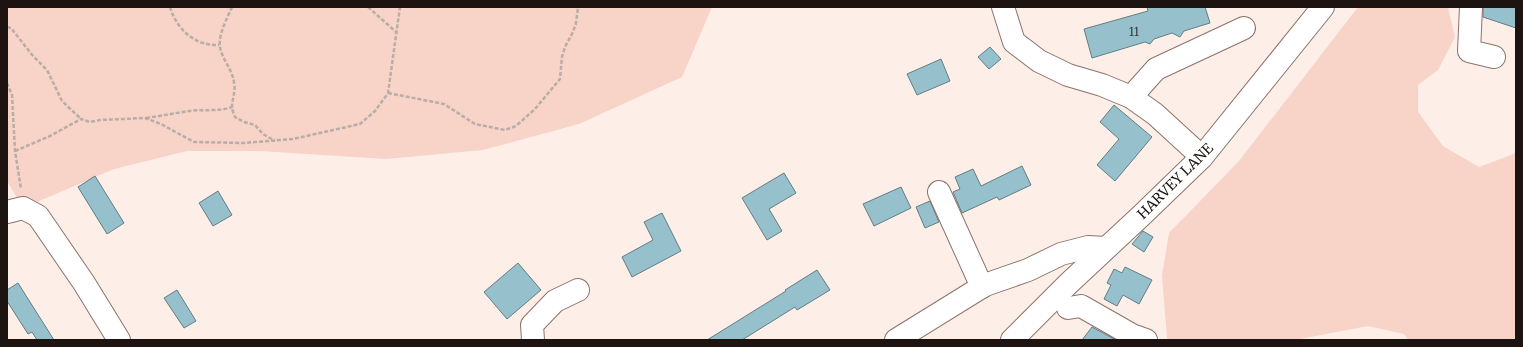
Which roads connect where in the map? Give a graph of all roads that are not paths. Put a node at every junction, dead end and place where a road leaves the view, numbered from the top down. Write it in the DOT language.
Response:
graph roads {
  1 [pos="1003,7"];
  2 [pos="1323,7"];
  3 [pos="1471,7"];
  4 [pos="1244,28"];
  5 [pos="1494,57"];
  6 [pos="1131,97"];
  7 [pos="1202,156"];
  8 [pos="939,192"];
  9 [pos="15,210"];
  10 [pos="1106,248"];
  11 [pos="1028,270"];
  12 [pos="1068,284"];
  13 [pos="982,287"];
  14 [pos="578,290"];
  15 [pos="1068,308"];
  16 [pos="119,340"];
  17 [pos="533,340"];
  18 [pos="896,340"];
  19 [pos="1012,340"];
  20 [pos="1146,340"];
  1 -- 6 [label="street"];
  2 -- 7 [label="street, HARVEY LANE"];
  3 -- 5 [label="street"];
  4 -- 6 [label="street"];
  6 -- 7 [label="street"];
  7 -- 10 [label="street, HARVEY LANE"];
  8 -- 13 [label="street"];
  9 -- 16 [label="street"];
  10 -- 11 [label="street"];
  10 -- 12 [label="street, HARVEY LANE"];
  11 -- 12 [label="street"];
  11 -- 13 [label="street"];
  12 -- 19 [label="street, HARVEY LANE"];
  13 -- 18 [label="street"];
  14 -- 17 [label="street"];
  15 -- 20 [label="street"];
}
